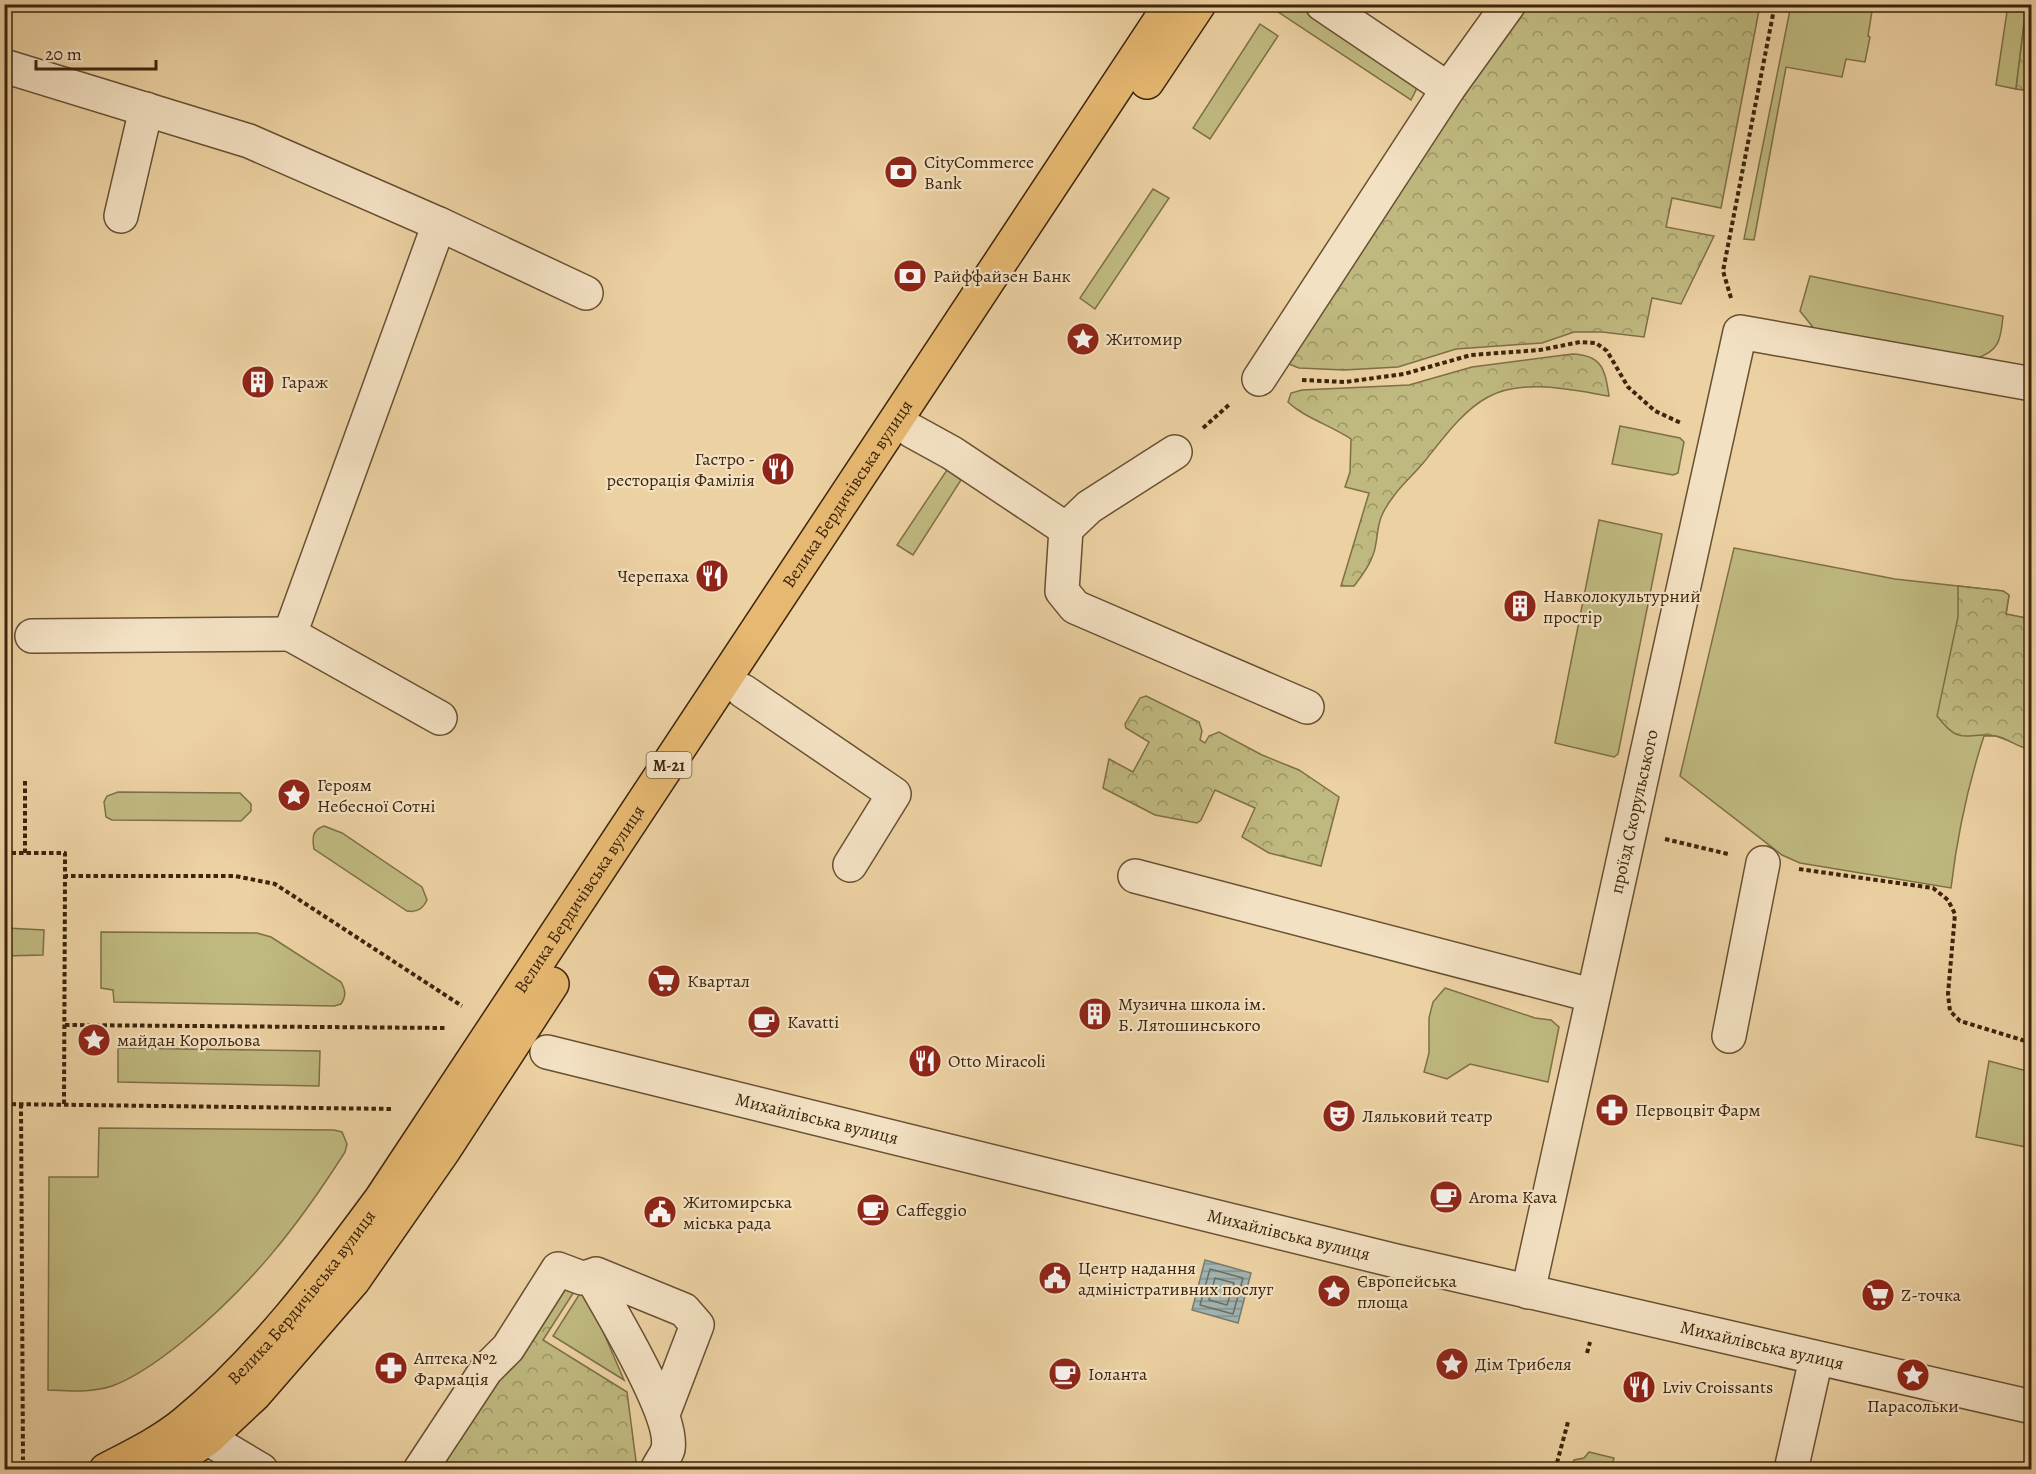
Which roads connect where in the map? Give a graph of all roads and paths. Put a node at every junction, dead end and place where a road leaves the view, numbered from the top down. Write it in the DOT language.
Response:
graph roads {
  1 [pos="1171,4"];
  2 [pos="1199,4"];
  3 [pos="1323,4"];
  4 [pos="1509,4"];
  5 [pos="1775,4"];
  6 [pos="4,66"];
  7 [pos="1448,90"];
  8 [pos="146,109"];
  9 [pos="121,216"];
  10 [pos="439,224"];
  11 [pos="586,293"];
  12 [pos="1740,332"];
  13 [pos="1259,379"];
  14 [pos="2031,384"];
  15 [pos="912,431"];
  16 [pos="1717,432"];
  17 [pos="1175,452"];
  18 [pos="1066,529"];
  19 [pos="290,634"];
  20 [pos="32,636"];
  21 [pos="743,691"];
  22 [pos="1307,707"];
  23 [pos="440,718"];
  24 [pos="25,779"];
  25 [pos="1629,830"];
  26 [pos="4,853"];
  27 [pos="25,853"];
  28 [pos="1763,863"];
  29 [pos="850,865"];
  30 [pos="65,876"];
  31 [pos="1136,876"];
  32 [pos="1592,995"];
  33 [pos="462,1006"];
  34 [pos="65,1025"];
  35 [pos="447,1028"];
  36 [pos="1729,1036"];
  37 [pos="2031,1043"];
  38 [pos="548,1052"];
  39 [pos="4,1104"];
  40 [pos="21,1104"];
  41 [pos="64,1104"];
  42 [pos="394,1109"];
  43 [pos="591,1276"];
  44 [pos="1528,1292"];
  45 [pos="1816,1359"];
  46 [pos="2031,1407"];
  47 [pos="663,1414"];
  48 [pos="1568,1422"];
  49 [pos="196,1431"];
  50 [pos="23,1460"];
  51 [pos="106,1470"];
  52 [pos="161,1470"];
  53 [pos="261,1470"];
  54 [pos="420,1470"];
  55 [pos="657,1470"];
  56 [pos="1555,1470"];
  57 [pos="1791,1470"];
  1 -- 49 [label="highway, Велика Бердичівська вулиця / М-21"];
  2 -- 15 [label="highway, Велика Бердичівська вулиця / М-21"];
  3 -- 7 [label="street"];
  4 -- 7 [label="street"];
  5 -- 12 [label="path"];
  6 -- 8 [label="street"];
  7 -- 13 [label="street"];
  8 -- 9 [label="street"];
  8 -- 10 [label="street"];
  10 -- 11 [label="street"];
  10 -- 19 [label="street"];
  12 -- 14 [label="street"];
  12 -- 16 [label="street, проїзд Скорульського"];
  13 -- 16 [label="path"];
  13 -- 17 [label="path"];
  15 -- 18 [label="street"];
  15 -- 21 [label="highway, Велика Бердичівська вулиця / М-21"];
  16 -- 25 [label="street, проїзд Скорульського"];
  17 -- 18 [label="street"];
  18 -- 22 [label="street"];
  19 -- 20 [label="street"];
  19 -- 23 [label="street"];
  21 -- 29 [label="street"];
  21 -- 49 [label="highway, Велика Бердичівська вулиця / М-21"];
  24 -- 27 [label="path"];
  25 -- 28 [label="path"];
  25 -- 32 [label="street, проїзд Скорульського"];
  26 -- 27 [label="path"];
  27 -- 30 [label="path"];
  28 -- 36 [label="street"];
  28 -- 37 [label="path"];
  30 -- 33 [label="path"];
  30 -- 34 [label="path"];
  31 -- 32 [label="street"];
  32 -- 44 [label="street, проїзд Скорульського"];
  34 -- 35 [label="path"];
  34 -- 41 [label="path"];
  38 -- 44 [label="street, Михайлівська вулиця"];
  39 -- 40 [label="path"];
  40 -- 41 [label="path"];
  40 -- 50 [label="path"];
  41 -- 42 [label="path"];
  43 -- 47 [label="street"];
  43 -- 47 [label="street"];
  43 -- 54 [label="street"];
  44 -- 45 [label="street, Михайлівська вулиця"];
  45 -- 46 [label="street, Михайлівська вулиця"];
  45 -- 57 [label="street"];
  47 -- 55 [label="street"];
  48 -- 56 [label="path"];
  49 -- 51 [label="highway, Велика Бердичівська вулиця / М-21"];
  49 -- 52 [label="highway, Велика Бердичівська вулиця / М-21"];
  49 -- 53 [label="street"];
}
